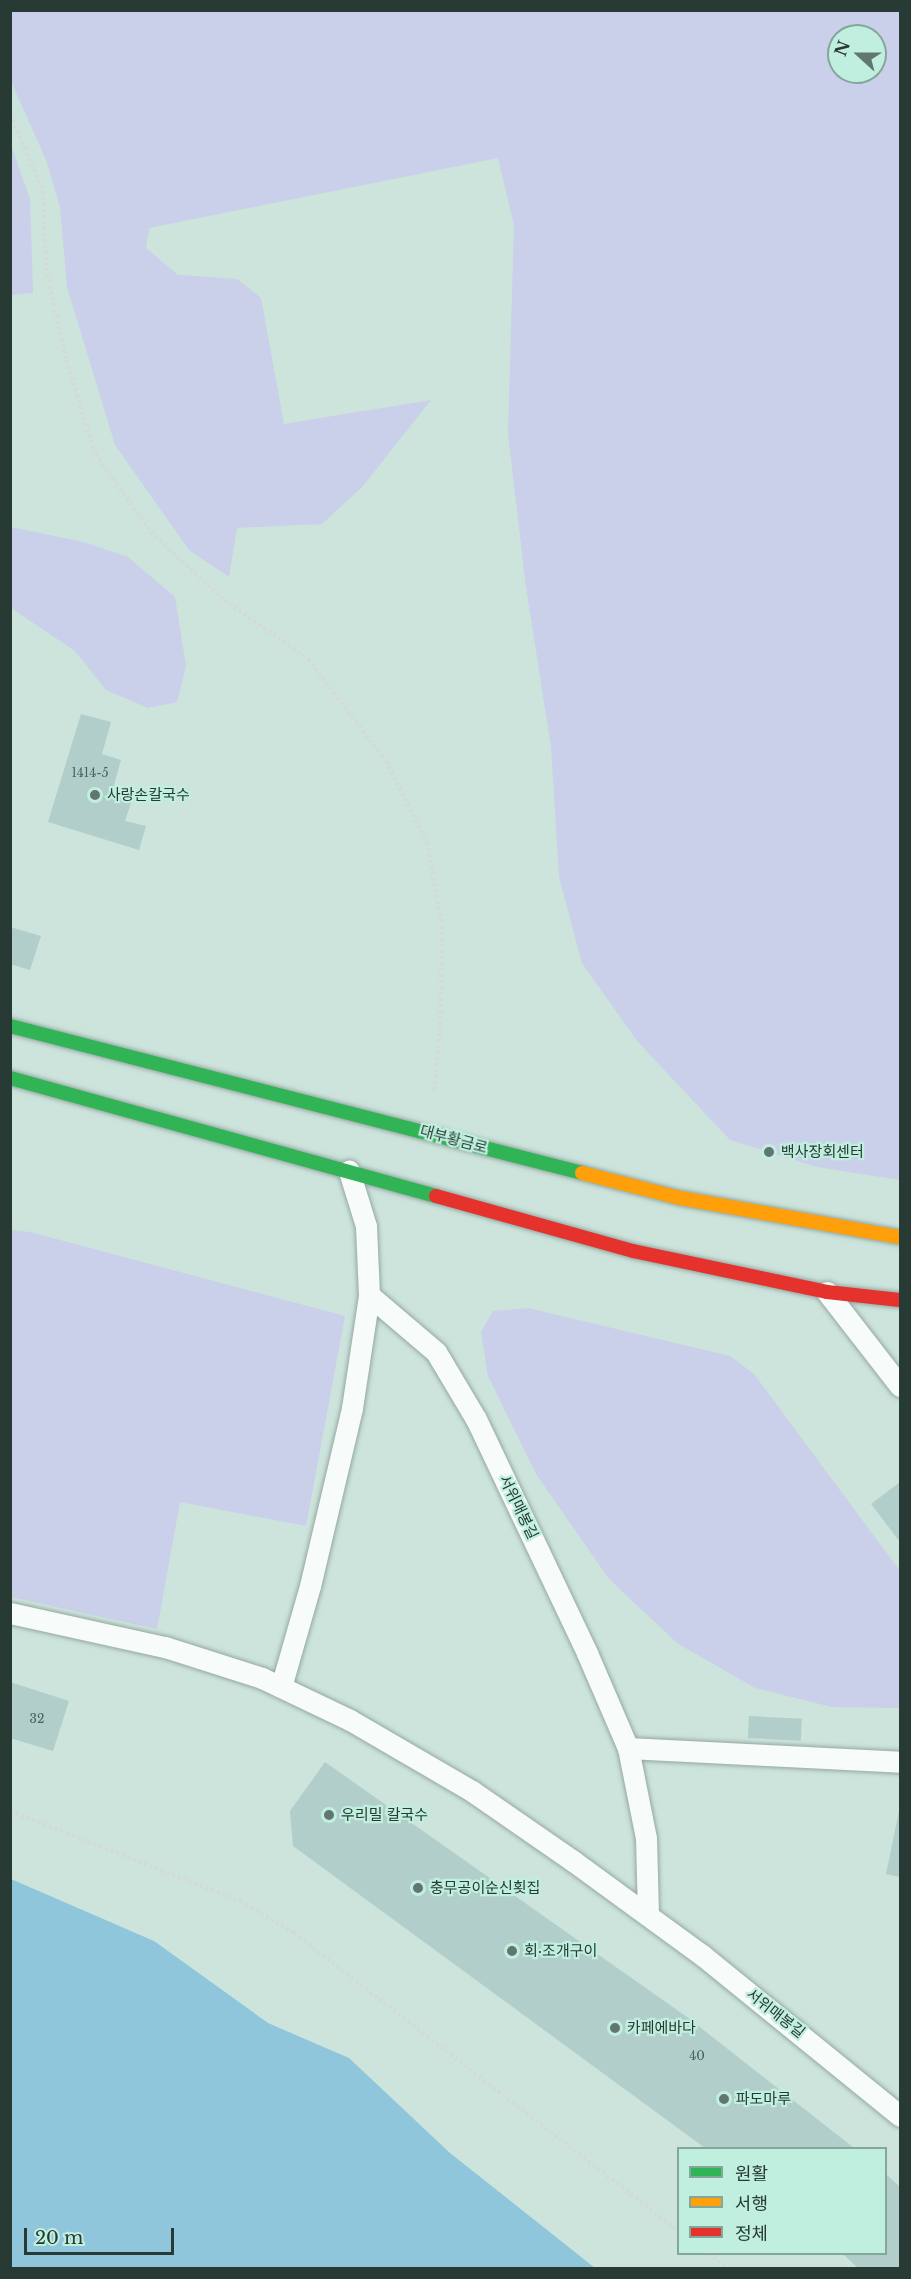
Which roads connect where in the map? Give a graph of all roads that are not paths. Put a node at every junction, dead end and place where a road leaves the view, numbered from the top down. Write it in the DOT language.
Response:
graph roads {
  1 [pos="10,1026"];
  2 [pos="10,1078"];
  3 [pos="348,1170"];
  4 [pos="900,1237"];
  5 [pos="827,1292"];
  6 [pos="369,1295"];
  7 [pos="900,1300"];
  8 [pos="900,1386"];
  9 [pos="10,1613"];
  10 [pos="281,1687"];
  11 [pos="628,1748"];
  12 [pos="900,1762"];
  13 [pos="648,1915"];
  14 [pos="900,2116"];
  1 -- 4 [label="main road, 대부황금로"];
  2 -- 3 [label="main road"];
  3 -- 5 [label="main road"];
  3 -- 6 [label="lane"];
  5 -- 7 [label="main road"];
  5 -- 8 [label="lane"];
  6 -- 10 [label="lane"];
  6 -- 11 [label="lane, 서위매봉길"];
  9 -- 10 [label="lane, 서위매봉길"];
  10 -- 13 [label="lane, 서위매봉길"];
  11 -- 12 [label="lane"];
  11 -- 13 [label="lane, 서위매봉길"];
  13 -- 14 [label="lane, 서위매봉길"];
}
